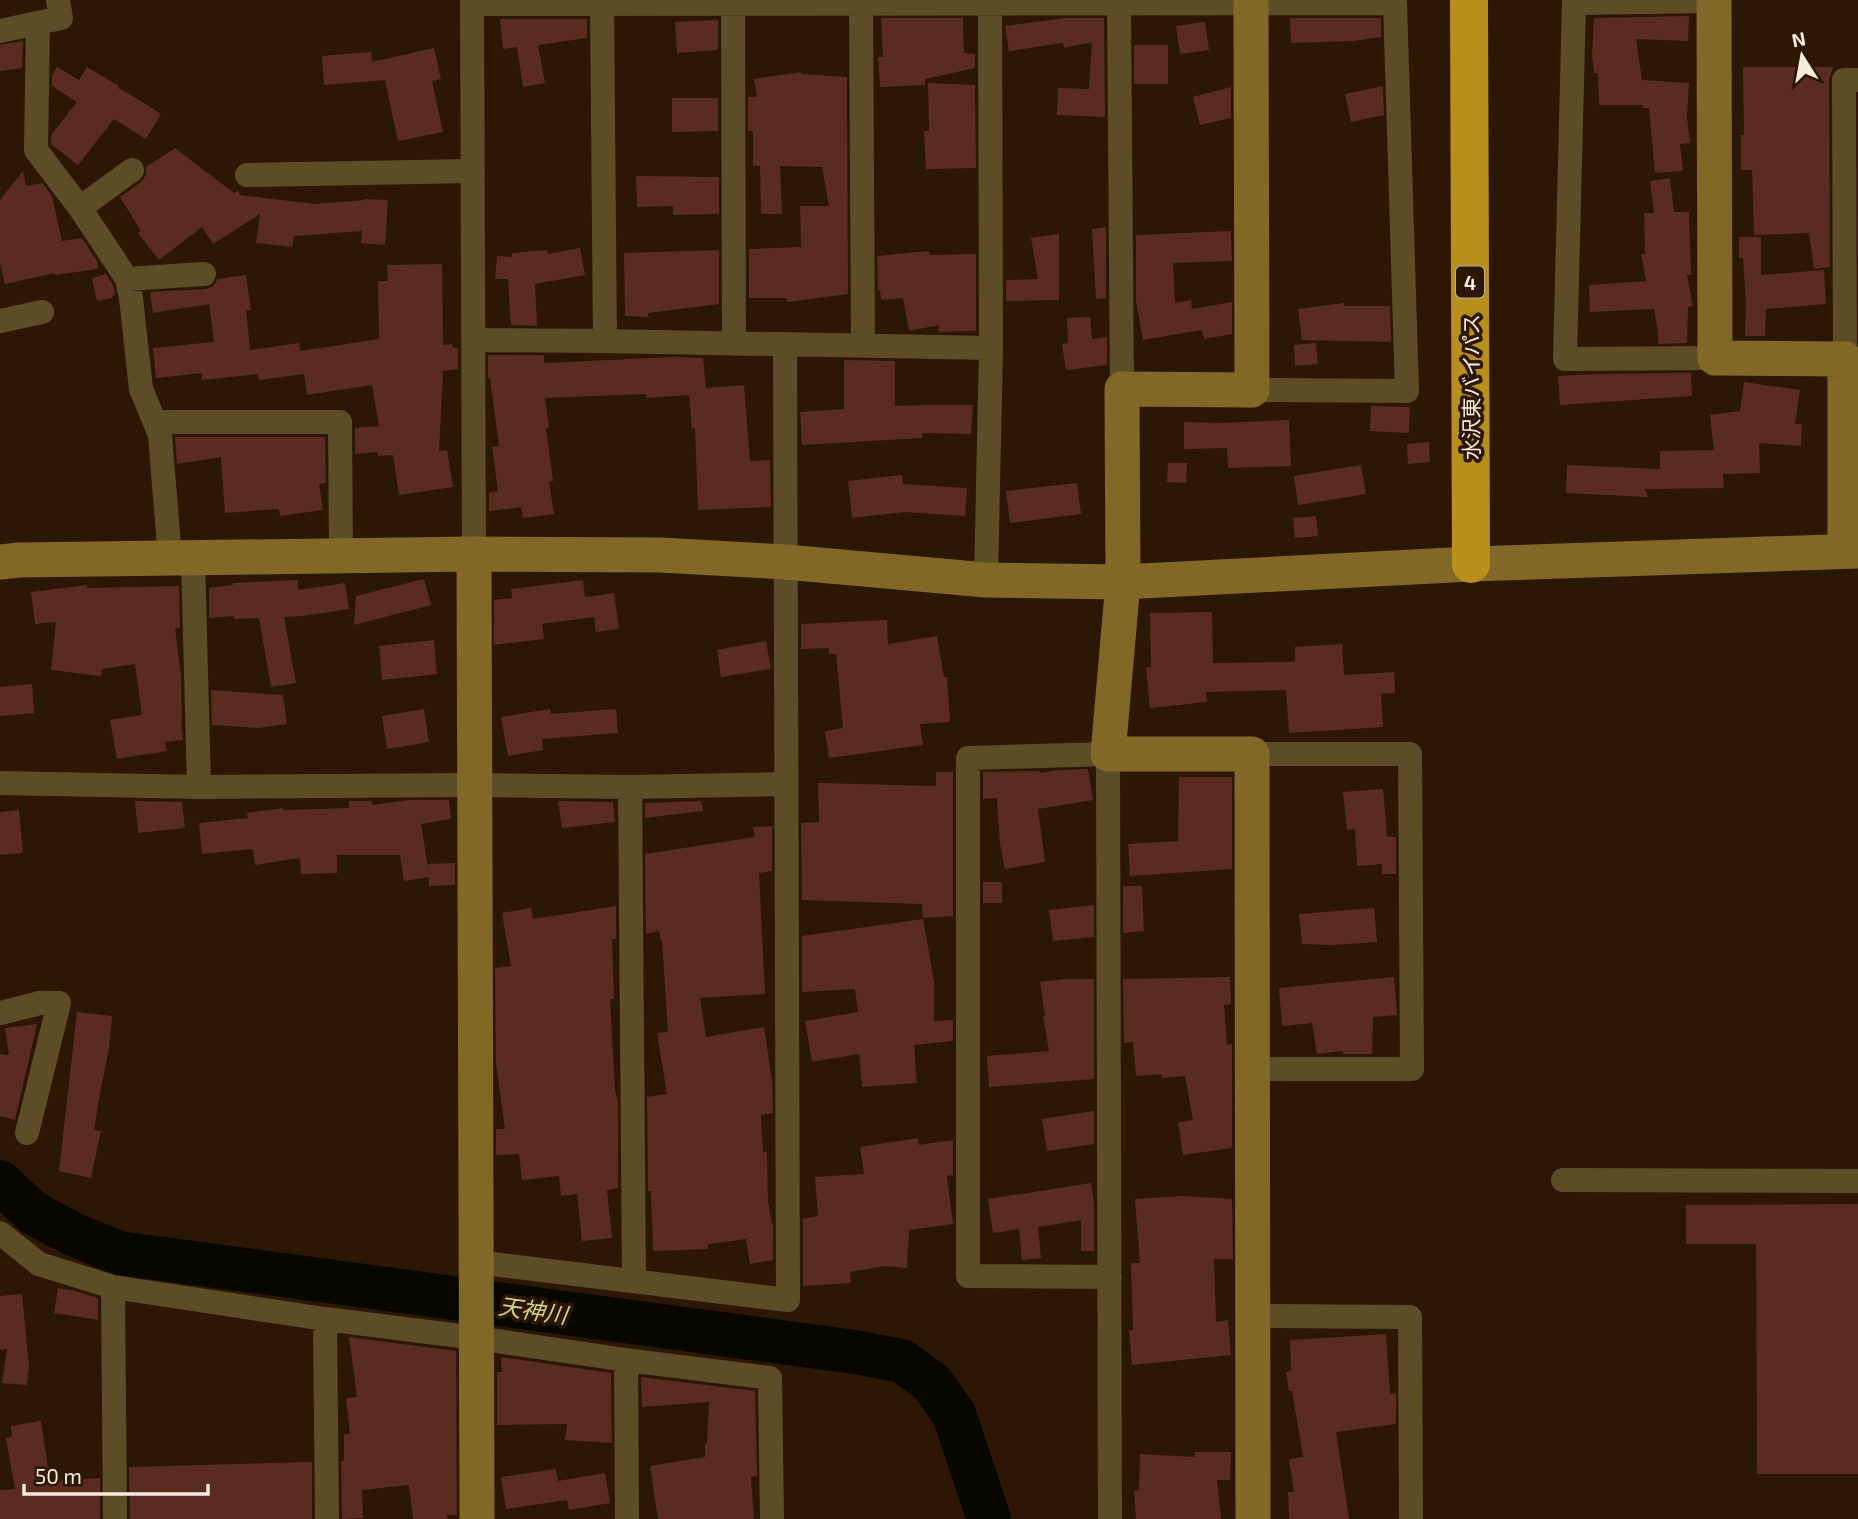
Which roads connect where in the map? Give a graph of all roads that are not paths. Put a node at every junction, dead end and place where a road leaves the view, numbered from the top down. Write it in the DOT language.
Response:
graph roads {
  1 [pos="58,0"];
  2 [pos="1469,0"];
  3 [pos="1714,1"];
  4 [pos="472,2"];
  5 [pos="1251,3"];
  6 [pos="602,4"];
  7 [pos="733,4"];
  8 [pos="861,4"];
  9 [pos="990,4"];
  10 [pos="1119,4"];
  11 [pos="38,23"];
  12 [pos="0,31"];
  13 [pos="1858,80"];
  14 [pos="132,170"];
  15 [pos="473,171"];
  16 [pos="247,176"];
  17 [pos="80,208"];
  18 [pos="204,274"];
  19 [pos="127,279"];
  20 [pos="41,312"];
  21 [pos="0,321"];
  22 [pos="474,340"];
  23 [pos="605,341"];
  24 [pos="734,344"];
  25 [pos="785,345"];
  26 [pos="863,346"];
  27 [pos="991,348"];
  28 [pos="1715,358"];
  29 [pos="1852,360"];
  30 [pos="1122,390"];
  31 [pos="1252,390"];
  32 [pos="155,422"];
  33 [pos="1852,551"];
  34 [pos="474,554"];
  35 [pos="341,556"];
  36 [pos="181,558"];
  37 [pos="0,562"];
  38 [pos="786,562"];
  39 [pos="1471,564"];
  40 [pos="986,580"];
  41 [pos="1122,582"];
  42 [pos="1108,754"];
  43 [pos="1252,754"];
  44 [pos="0,783"];
  45 [pos="786,784"];
  46 [pos="474,785"];
  47 [pos="199,787"];
  48 [pos="630,787"];
  49 [pos="0,1013"];
  50 [pos="1254,1069"];
  51 [pos="27,1133"];
  52 [pos="1563,1180"];
  53 [pos="1858,1181"];
  54 [pos="0,1233"];
  55 [pos="476,1262"];
  56 [pos="1110,1277"];
  57 [pos="634,1280"];
  58 [pos="113,1287"];
  59 [pos="1252,1316"];
  60 [pos="325,1319"];
  61 [pos="476,1338"];
  62 [pos="626,1360"];
  63 [pos="116,1519"];
  64 [pos="327,1519"];
  65 [pos="477,1519"];
  66 [pos="627,1519"];
  67 [pos="772,1519"];
  68 [pos="1110,1519"];
  69 [pos="1253,1519"];
  70 [pos="1411,1519"];
  1 -- 11 [label="street"];
  2 -- 39 [label="highway, 水沢東バイパス / 4"];
  3 -- 28 [label="street"];
  3 -- 28 [label="street"];
  4 -- 6 [label="street"];
  4 -- 15 [label="street"];
  5 -- 10 [label="street"];
  5 -- 31 [label="street"];
  5 -- 31 [label="street"];
  6 -- 7 [label="street"];
  6 -- 23 [label="street"];
  7 -- 8 [label="street"];
  7 -- 24 [label="street"];
  8 -- 9 [label="street"];
  8 -- 26 [label="street"];
  9 -- 10 [label="street"];
  9 -- 27 [label="street"];
  10 -- 30 [label="street"];
  11 -- 12 [label="street"];
  11 -- 17 [label="street"];
  13 -- 29 [label="street"];
  14 -- 17 [label="street"];
  15 -- 16 [label="street"];
  15 -- 22 [label="street"];
  17 -- 19 [label="street"];
  18 -- 19 [label="street"];
  19 -- 32 [label="street"];
  20 -- 21 [label="street"];
  22 -- 23 [label="street"];
  22 -- 34 [label="street"];
  23 -- 24 [label="street"];
  24 -- 25 [label="street"];
  25 -- 26 [label="street"];
  25 -- 38 [label="street"];
  26 -- 27 [label="street"];
  27 -- 40 [label="street"];
  28 -- 29 [label="street"];
  29 -- 33 [label="street"];
  30 -- 31 [label="street"];
  30 -- 41 [label="street"];
  32 -- 35 [label="street"];
  32 -- 36 [label="street"];
  33 -- 39 [label="street"];
  34 -- 35 [label="street"];
  34 -- 38 [label="street"];
  34 -- 46 [label="street"];
  35 -- 36 [label="street"];
  36 -- 37 [label="street"];
  36 -- 47 [label="street"];
  38 -- 40 [label="street"];
  38 -- 45 [label="street"];
  39 -- 41 [label="street"];
  40 -- 41 [label="street"];
  41 -- 42 [label="street"];
  42 -- 43 [label="street"];
  42 -- 56 [label="street"];
  42 -- 56 [label="street"];
  43 -- 50 [label="street"];
  43 -- 50 [label="street"];
  44 -- 47 [label="street"];
  45 -- 48 [label="street"];
  45 -- 57 [label="street"];
  46 -- 47 [label="street"];
  46 -- 48 [label="street"];
  46 -- 55 [label="street"];
  48 -- 57 [label="street"];
  49 -- 51 [label="street"];
  50 -- 59 [label="street"];
  52 -- 53 [label="street"];
  54 -- 58 [label="street"];
  55 -- 57 [label="street"];
  55 -- 61 [label="street"];
  56 -- 68 [label="street"];
  58 -- 60 [label="street"];
  58 -- 63 [label="street"];
  59 -- 69 [label="street"];
  59 -- 70 [label="street"];
  60 -- 61 [label="street"];
  60 -- 64 [label="street"];
  61 -- 62 [label="street"];
  61 -- 65 [label="street"];
  62 -- 66 [label="street"];
  62 -- 67 [label="street"];
}
